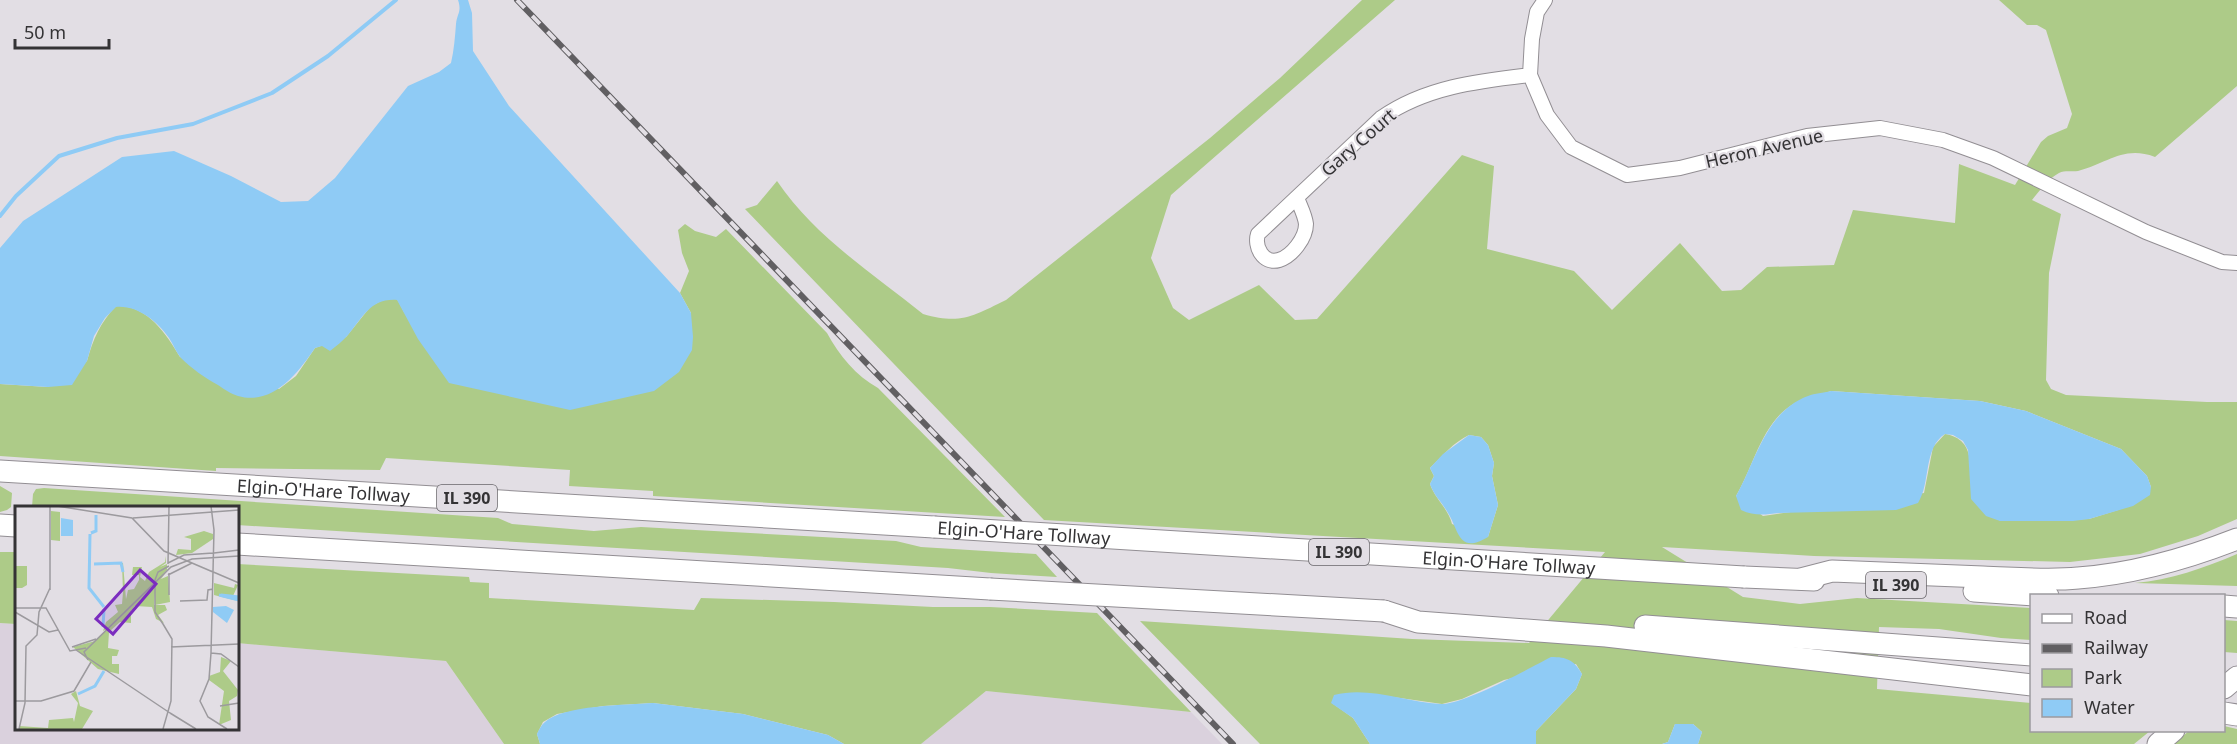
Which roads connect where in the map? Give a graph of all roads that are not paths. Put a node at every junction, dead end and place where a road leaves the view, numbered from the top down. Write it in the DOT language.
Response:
graph roads {
  1 [pos="1545,0"];
  2 [pos="1530,75"];
  3 [pos="1297,198"];
  4 [pos="2237,263"];
  5 [pos="0,471"];
  6 [pos="0,525"];
  7 [pos="15,526"];
  8 [pos="2237,539"];
  9 [pos="238,544"];
  10 [pos="1801,579"];
  11 [pos="2030,595"];
  12 [pos="1384,611"];
  13 [pos="2030,655"];
  14 [pos="2237,677"];
  15 [pos="2030,685"];
  16 [pos="2225,686"];
  17 [pos="2172,732"];
  18 [pos="2158,744"];
  1 -- 2 [label="street"];
  2 -- 3 [label="street, Gary Court"];
  2 -- 4 [label="street, Heron Avenue"];
  3 -- 3 [label="street, Gary Court"];
  5 -- 10 [label="highway, Elgin-O'Hare Tollway / IL 390, bridge"];
  6 -- 7 [label="highway"];
  8 -- 10 [label="highway"];
  9 -- 12 [label="highway, bridge"];
  10 -- 11 [label="highway, Elgin-O'Hare Tollway / IL 390"];
  12 -- 13 [label="highway"];
  12 -- 15 [label="highway"];
  14 -- 16 [label="highway"];
  17 -- 18 [label="highway"];
}
